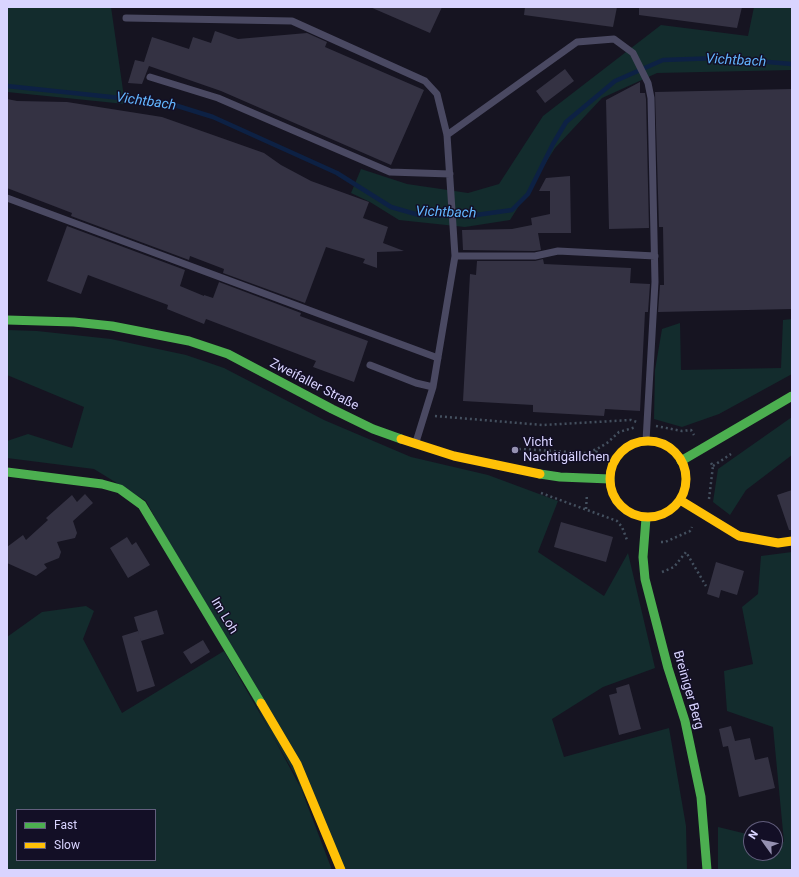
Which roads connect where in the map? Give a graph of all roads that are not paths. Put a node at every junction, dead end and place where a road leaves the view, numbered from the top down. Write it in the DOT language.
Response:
graph roads {
  1 [pos="126,18"];
  2 [pos="150,77"];
  3 [pos="447,135"];
  4 [pos="450,174"];
  5 [pos="7,198"];
  6 [pos="455,256"];
  7 [pos="655,256"];
  8 [pos="7,320"];
  9 [pos="438,358"];
  10 [pos="370,365"];
  11 [pos="433,387"];
  12 [pos="792,396"];
  13 [pos="646,441"];
  14 [pos="416,444"];
  15 [pos="681,461"];
  16 [pos="7,472"];
  17 [pos="610,479"];
  18 [pos="680,500"];
  19 [pos="646,518"];
  20 [pos="792,541"];
  21 [pos="341,870"];
  22 [pos="707,870"];
  1 -- 3 [label="lane"];
  2 -- 4 [label="lane"];
  3 -- 4 [label="lane"];
  3 -- 7 [label="lane"];
  4 -- 6 [label="lane"];
  5 -- 9 [label="lane"];
  6 -- 7 [label="lane"];
  6 -- 9 [label="lane"];
  7 -- 13 [label="lane"];
  8 -- 14 [label="main road, Zweifaller Straße"];
  9 -- 11 [label="lane"];
  10 -- 11 [label="lane"];
  11 -- 14 [label="lane"];
  12 -- 15 [label="main road"];
  13 -- 15 [label="main road"];
  13 -- 17 [label="main road"];
  14 -- 17 [label="main road, Zweifaller Straße"];
  15 -- 18 [label="main road"];
  16 -- 21 [label="main road, Im Loh"];
  17 -- 19 [label="main road"];
  18 -- 19 [label="main road"];
  18 -- 20 [label="main road"];
  19 -- 22 [label="main road, Breiniger Berg"];
}
